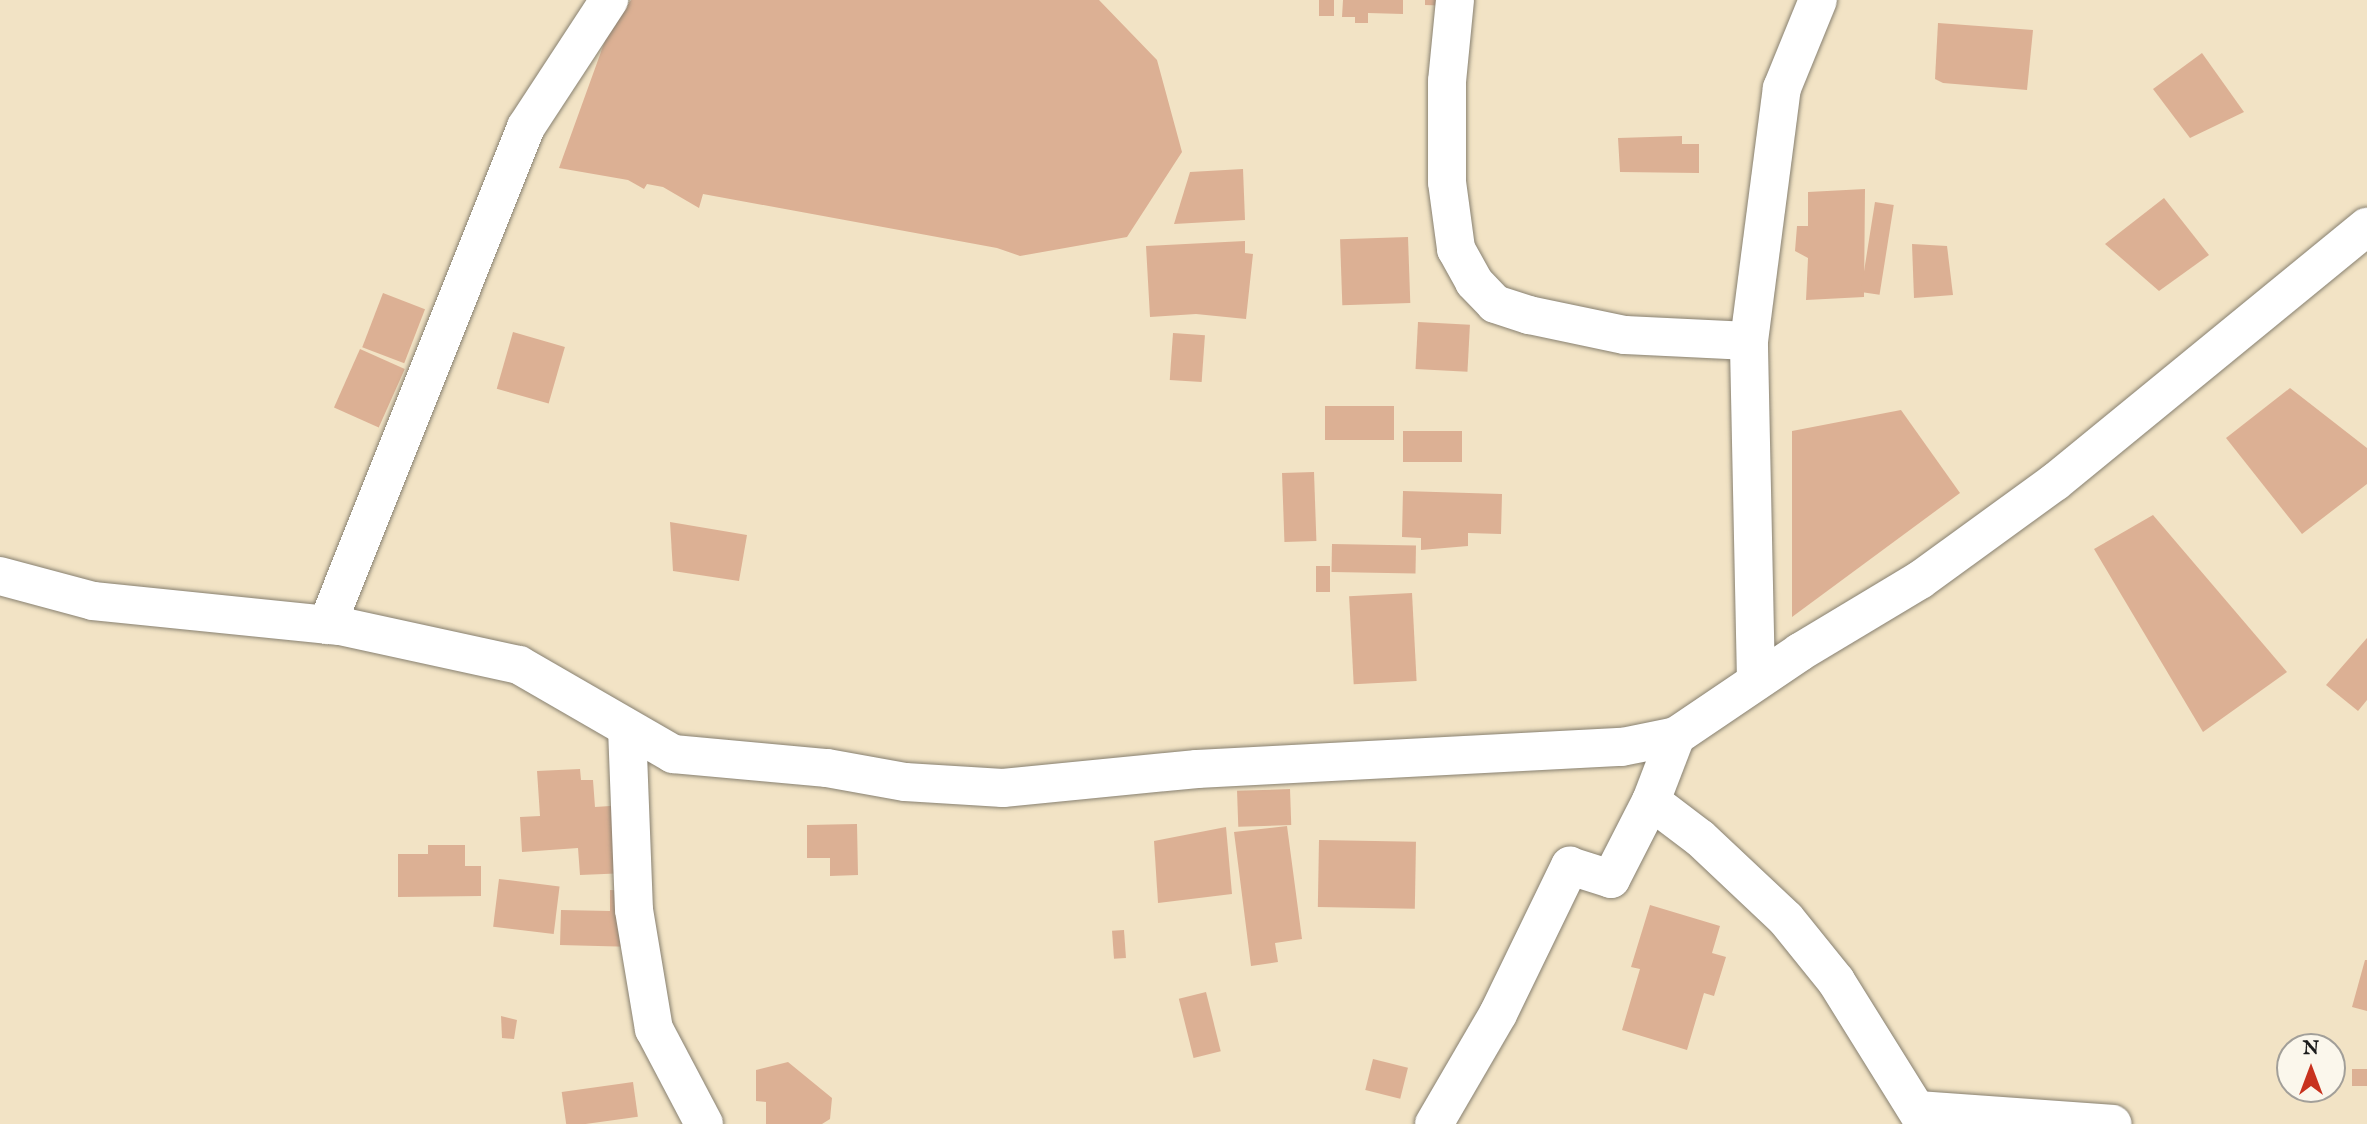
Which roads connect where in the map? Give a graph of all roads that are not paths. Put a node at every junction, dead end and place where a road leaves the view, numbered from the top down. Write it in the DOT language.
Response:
graph roads {
  1 [pos="609,0"];
  2 [pos="1455,0"];
  3 [pos="1818,0"];
  4 [pos="2367,227"];
  5 [pos="1749,341"];
  6 [pos="0,576"];
  7 [pos="327,625"];
  8 [pos="1756,681"];
  9 [pos="627,728"];
  10 [pos="1676,736"];
  11 [pos="1651,801"];
  12 [pos="1922,1117"];
  13 [pos="704,1124"];
  14 [pos="1434,1124"];
  15 [pos="2112,1124"];
  1 -- 7 [label="street"];
  2 -- 5 [label="street"];
  3 -- 5 [label="street"];
  4 -- 8 [label="street"];
  5 -- 8 [label="street"];
  6 -- 7 [label="street"];
  7 -- 9 [label="street"];
  8 -- 10 [label="street"];
  9 -- 10 [label="street"];
  9 -- 13 [label="street"];
  10 -- 11 [label="street"];
  11 -- 12 [label="street"];
  11 -- 14 [label="street"];
  12 -- 15 [label="street"];
}
